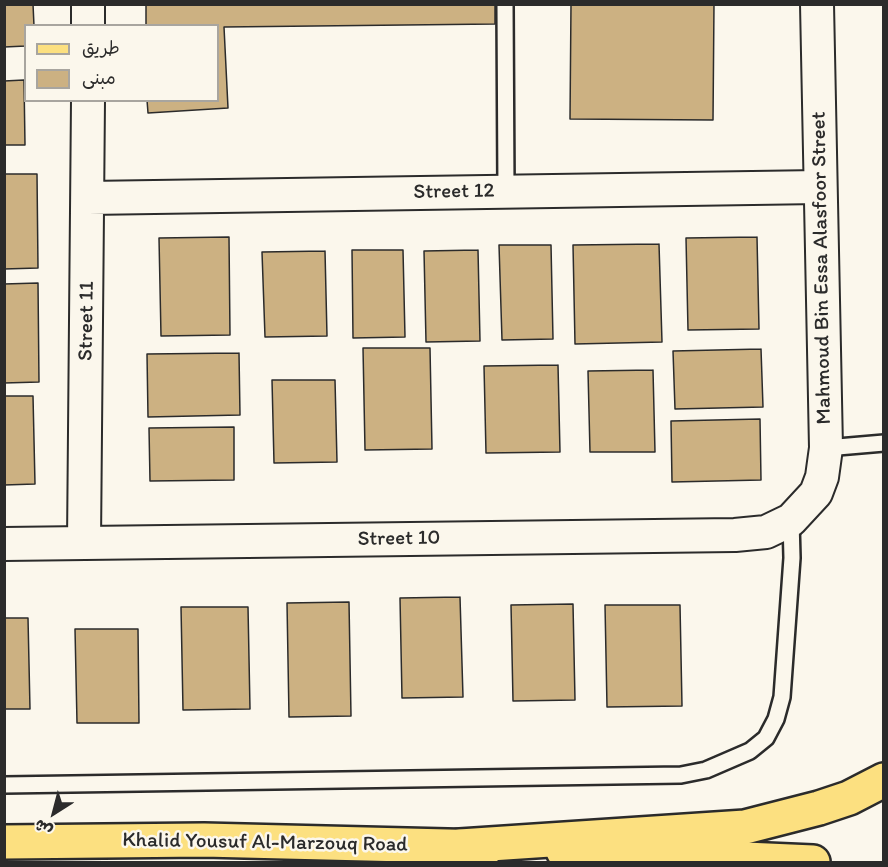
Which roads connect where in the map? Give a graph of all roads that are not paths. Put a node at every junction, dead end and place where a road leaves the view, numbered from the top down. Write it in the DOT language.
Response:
graph roads {
  1 [pos="88,4"];
  2 [pos="505,4"];
  3 [pos="817,4"];
  4 [pos="88,24"];
  5 [pos="88,102"];
  6 [pos="819,187"];
  7 [pos="506,192"];
  8 [pos="88,198"];
  9 [pos="884,443"];
  10 [pos="826,448"];
  11 [pos="791,520"];
  12 [pos="84,542"];
  13 [pos="4,543"];
  14 [pos="884,780"];
  15 [pos="4,785"];
  16 [pos="4,842"];
  17 [pos="460,846"];
  18 [pos="813,862"];
  1 -- 4 [label="street"];
  2 -- 7 [label="lane"];
  3 -- 6 [label="street, Mahmoud Bin Essa Alasfoor Street"];
  5 -- 8 [label="street, Street 11"];
  6 -- 7 [label="street, Street 12"];
  6 -- 10 [label="street, Mahmoud Bin Essa Alasfoor Street"];
  7 -- 8 [label="street, Street 12"];
  8 -- 12 [label="street, Street 11"];
  9 -- 10 [label="lane"];
  10 -- 11 [label="street, Mahmoud Bin Essa Alasfoor Street"];
  11 -- 12 [label="street, Street 10"];
  11 -- 15 [label="lane"];
  12 -- 13 [label="street, Street 10"];
  14 -- 17 [label="main road"];
  16 -- 17 [label="main road, Khalid Yousuf Al-Marzouq Road"];
  17 -- 18 [label="main road, Khalid Yousuf Al-Marzouq Road"];
}
